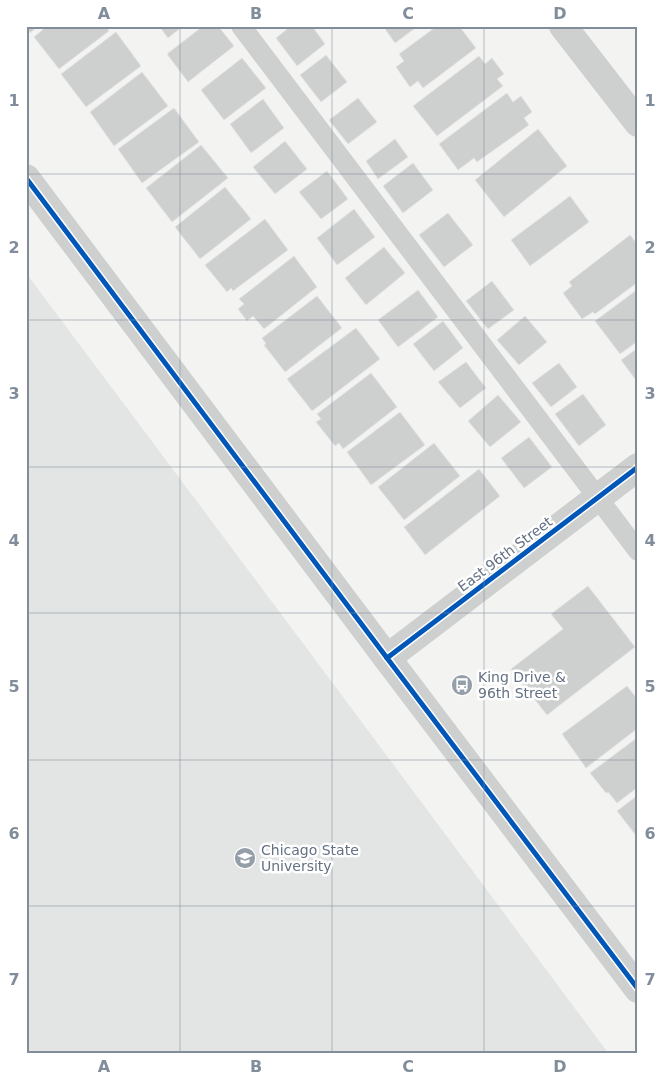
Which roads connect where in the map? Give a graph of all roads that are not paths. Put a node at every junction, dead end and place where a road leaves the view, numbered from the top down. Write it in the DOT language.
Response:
graph roads {
  1 [pos="240,26"];
  2 [pos="564,26"];
  3 [pos="638,124"];
  4 [pos="26,178"];
  5 [pos="638,467"];
  6 [pos="598,498"];
  7 [pos="638,551"];
  8 [pos="387,658"];
  9 [pos="638,989"];
  1 -- 6 [label="lane"];
  2 -- 3 [label="street"];
  4 -- 8 [label="street"];
  5 -- 6 [label="street, East 96th Street"];
  6 -- 7 [label="lane"];
  6 -- 8 [label="street, East 96th Street"];
  8 -- 9 [label="street"];
}
